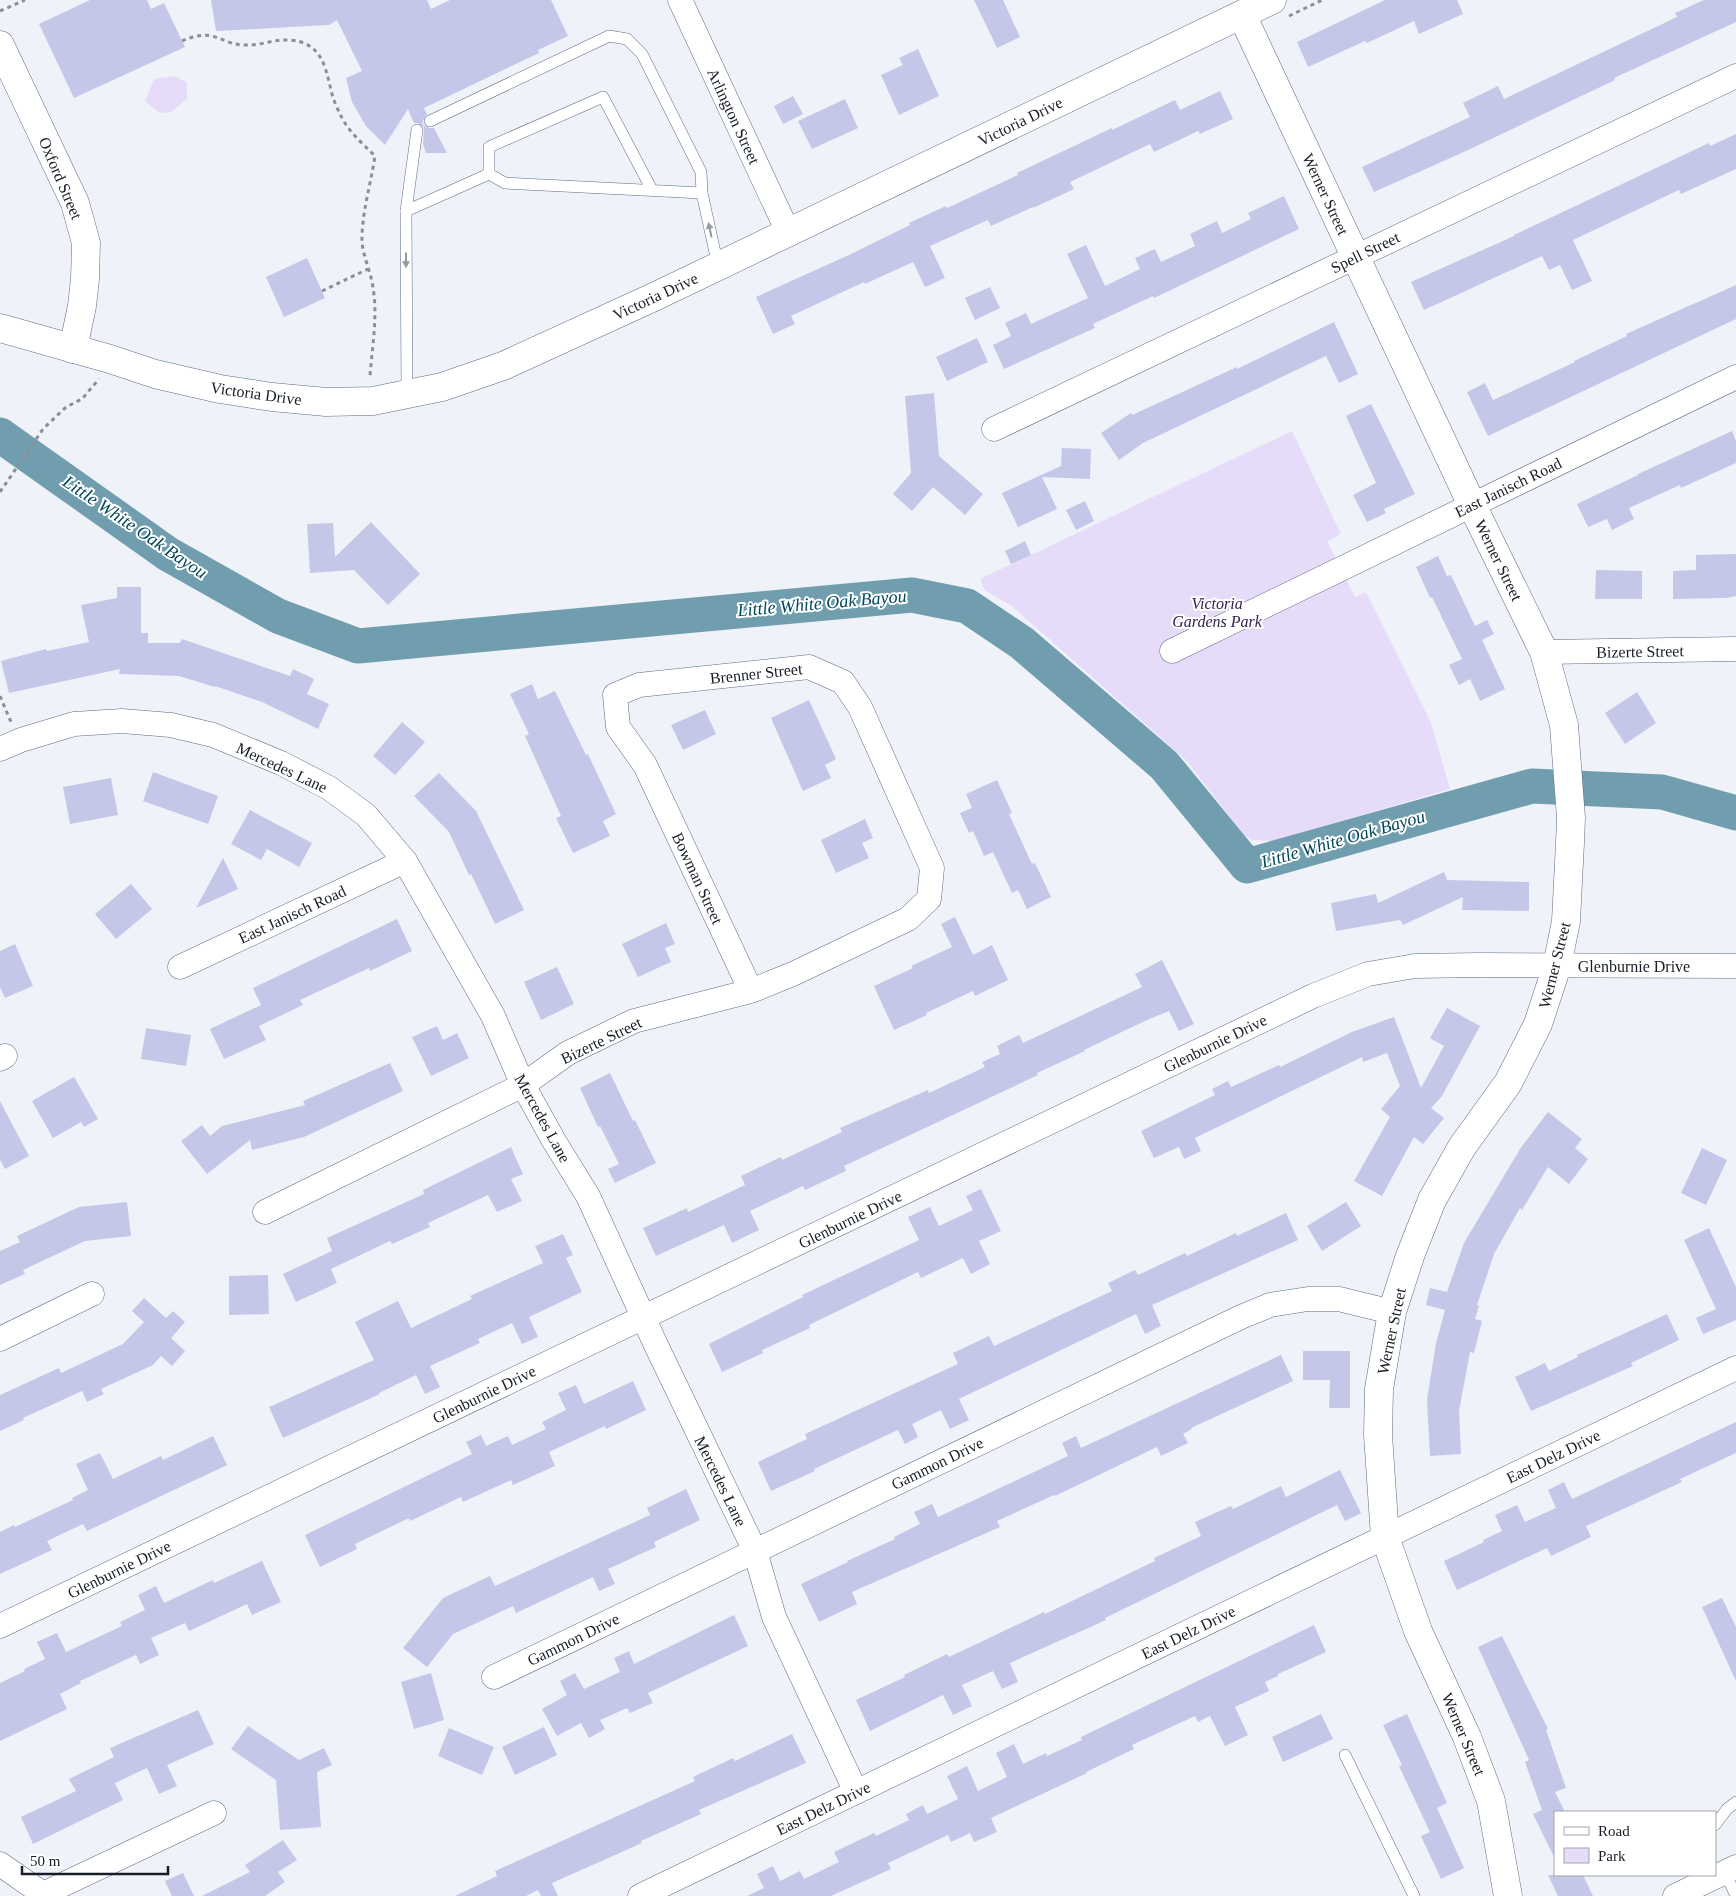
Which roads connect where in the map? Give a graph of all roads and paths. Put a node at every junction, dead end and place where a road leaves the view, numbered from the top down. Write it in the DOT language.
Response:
graph roads {
  1 [pos="25,0"];
  2 [pos="680,0"];
  3 [pos="1272,0"];
  4 [pos="0,11"];
  5 [pos="1242,15"];
  6 [pos="182,40"];
  7 [pos="0,45"];
  8 [pos="1736,76"];
  9 [pos="430,121"];
  10 [pos="417,130"];
  11 [pos="490,174"];
  12 [pos="652,190"];
  13 [pos="702,193"];
  14 [pos="406,211"];
  15 [pos="788,232"];
  16 [pos="1355,257"];
  17 [pos="718,266"];
  18 [pos="368,269"];
  19 [pos="322,291"];
  20 [pos="0,328"];
  21 [pos="73,349"];
  22 [pos="102,375"];
  23 [pos="370,376"];
  24 [pos="1736,377"];
  25 [pos="407,394"];
  26 [pos="994,429"];
  27 [pos="0,492"];
  28 [pos="1472,505"];
  29 [pos="1736,649"];
  30 [pos="1172,651"];
  31 [pos="1544,652"];
  32 [pos="0,696"];
  33 [pos="11,744"];
  34 [pos="645,765"];
  35 [pos="913,826"];
  36 [pos="405,861"];
  37 [pos="1557,966"];
  38 [pos="1736,966"];
  39 [pos="180,967"];
  40 [pos="751,991"];
  41 [pos="523,1085"];
  42 [pos="265,1212"];
  43 [pos="92,1294"];
  44 [pos="1392,1312"];
  45 [pos="644,1318"];
  46 [pos="0,1339"];
  47 [pos="1736,1368"];
  48 [pos="1385,1536"];
  49 [pos="755,1551"];
  50 [pos="0,1626"];
  51 [pos="494,1677"];
  52 [pos="1345,1755"];
  53 [pos="856,1792"];
  54 [pos="1736,1802"];
  55 [pos="214,1813"];
  56 [pos="1716,1824"];
  57 [pos="0,1864"];
  58 [pos="1720,1873"];
  59 [pos="1714,1876"];
  60 [pos="44,1895"];
  61 [pos="640,1896"];
  62 [pos="1414,1896"];
  63 [pos="1508,1896"];
  64 [pos="1675,1896"];
  65 [pos="1736,1896"];
  1 -- 4 [label="path"];
  2 -- 15 [label="street, Arlington Street"];
  3 -- 5 [label="street, Victoria Drive"];
  5 -- 15 [label="street, Victoria Drive"];
  5 -- 16 [label="street, Werner Street"];
  6 -- 18 [label="path"];
  7 -- 21 [label="street, Oxford Street"];
  8 -- 16 [label="street, Spell Street"];
  9 -- 13 [label="lane"];
  10 -- 14 [label="lane"];
  11 -- 12 [label="lane"];
  11 -- 12 [label="lane"];
  11 -- 14 [label="lane"];
  12 -- 13 [label="lane"];
  17 -- 13 [label="lane, one-way"];
  14 -- 25 [label="lane, one-way"];
  15 -- 17 [label="street, Victoria Drive"];
  16 -- 26 [label="street, Spell Street"];
  16 -- 28 [label="street, Werner Street"];
  17 -- 25 [label="street, Victoria Drive"];
  18 -- 19 [label="path"];
  18 -- 23 [label="path"];
  20 -- 21 [label="street, Victoria Drive"];
  21 -- 25 [label="street, Victoria Drive"];
  22 -- 27 [label="path"];
  24 -- 28 [label="street, East Janisch Road"];
  28 -- 30 [label="street, East Janisch Road"];
  28 -- 31 [label="street, Werner Street"];
  29 -- 31 [label="street, Bizerte Street"];
  31 -- 37 [label="street, Werner Street"];
  32 -- 33 [label="path"];
  33 -- 36 [label="street, Mercedes Lane"];
  34 -- 35 [label="street, Brenner Street"];
  34 -- 40 [label="street, Bowman Street"];
  35 -- 40 [label="street, Bizerte Street"];
  36 -- 39 [label="street, East Janisch Road"];
  36 -- 41 [label="street, Mercedes Lane"];
  37 -- 38 [label="street, Glenburnie Drive"];
  37 -- 44 [label="street, Werner Street"];
  37 -- 45 [label="street, Glenburnie Drive"];
  40 -- 41 [label="street, Bizerte Street"];
  41 -- 42 [label="street, Bizerte Street"];
  41 -- 45 [label="street, Mercedes Lane"];
  43 -- 46 [label="street"];
  44 -- 48 [label="street, Werner Street"];
  44 -- 49 [label="street, Gammon Drive"];
  45 -- 49 [label="street, Mercedes Lane"];
  45 -- 50 [label="street, Glenburnie Drive"];
  47 -- 48 [label="street, East Delz Drive"];
  48 -- 53 [label="street, East Delz Drive"];
  48 -- 63 [label="street, Werner Street"];
  49 -- 51 [label="street, Gammon Drive"];
  49 -- 53 [label="street, Mercedes Lane"];
  52 -- 62 [label="lane"];
  53 -- 61 [label="street, East Delz Drive"];
  54 -- 56 [label="lane"];
  55 -- 60 [label="street"];
  57 -- 60 [label="street"];
  58 -- 65 [label="lane"];
  59 -- 64 [label="street"];
}
